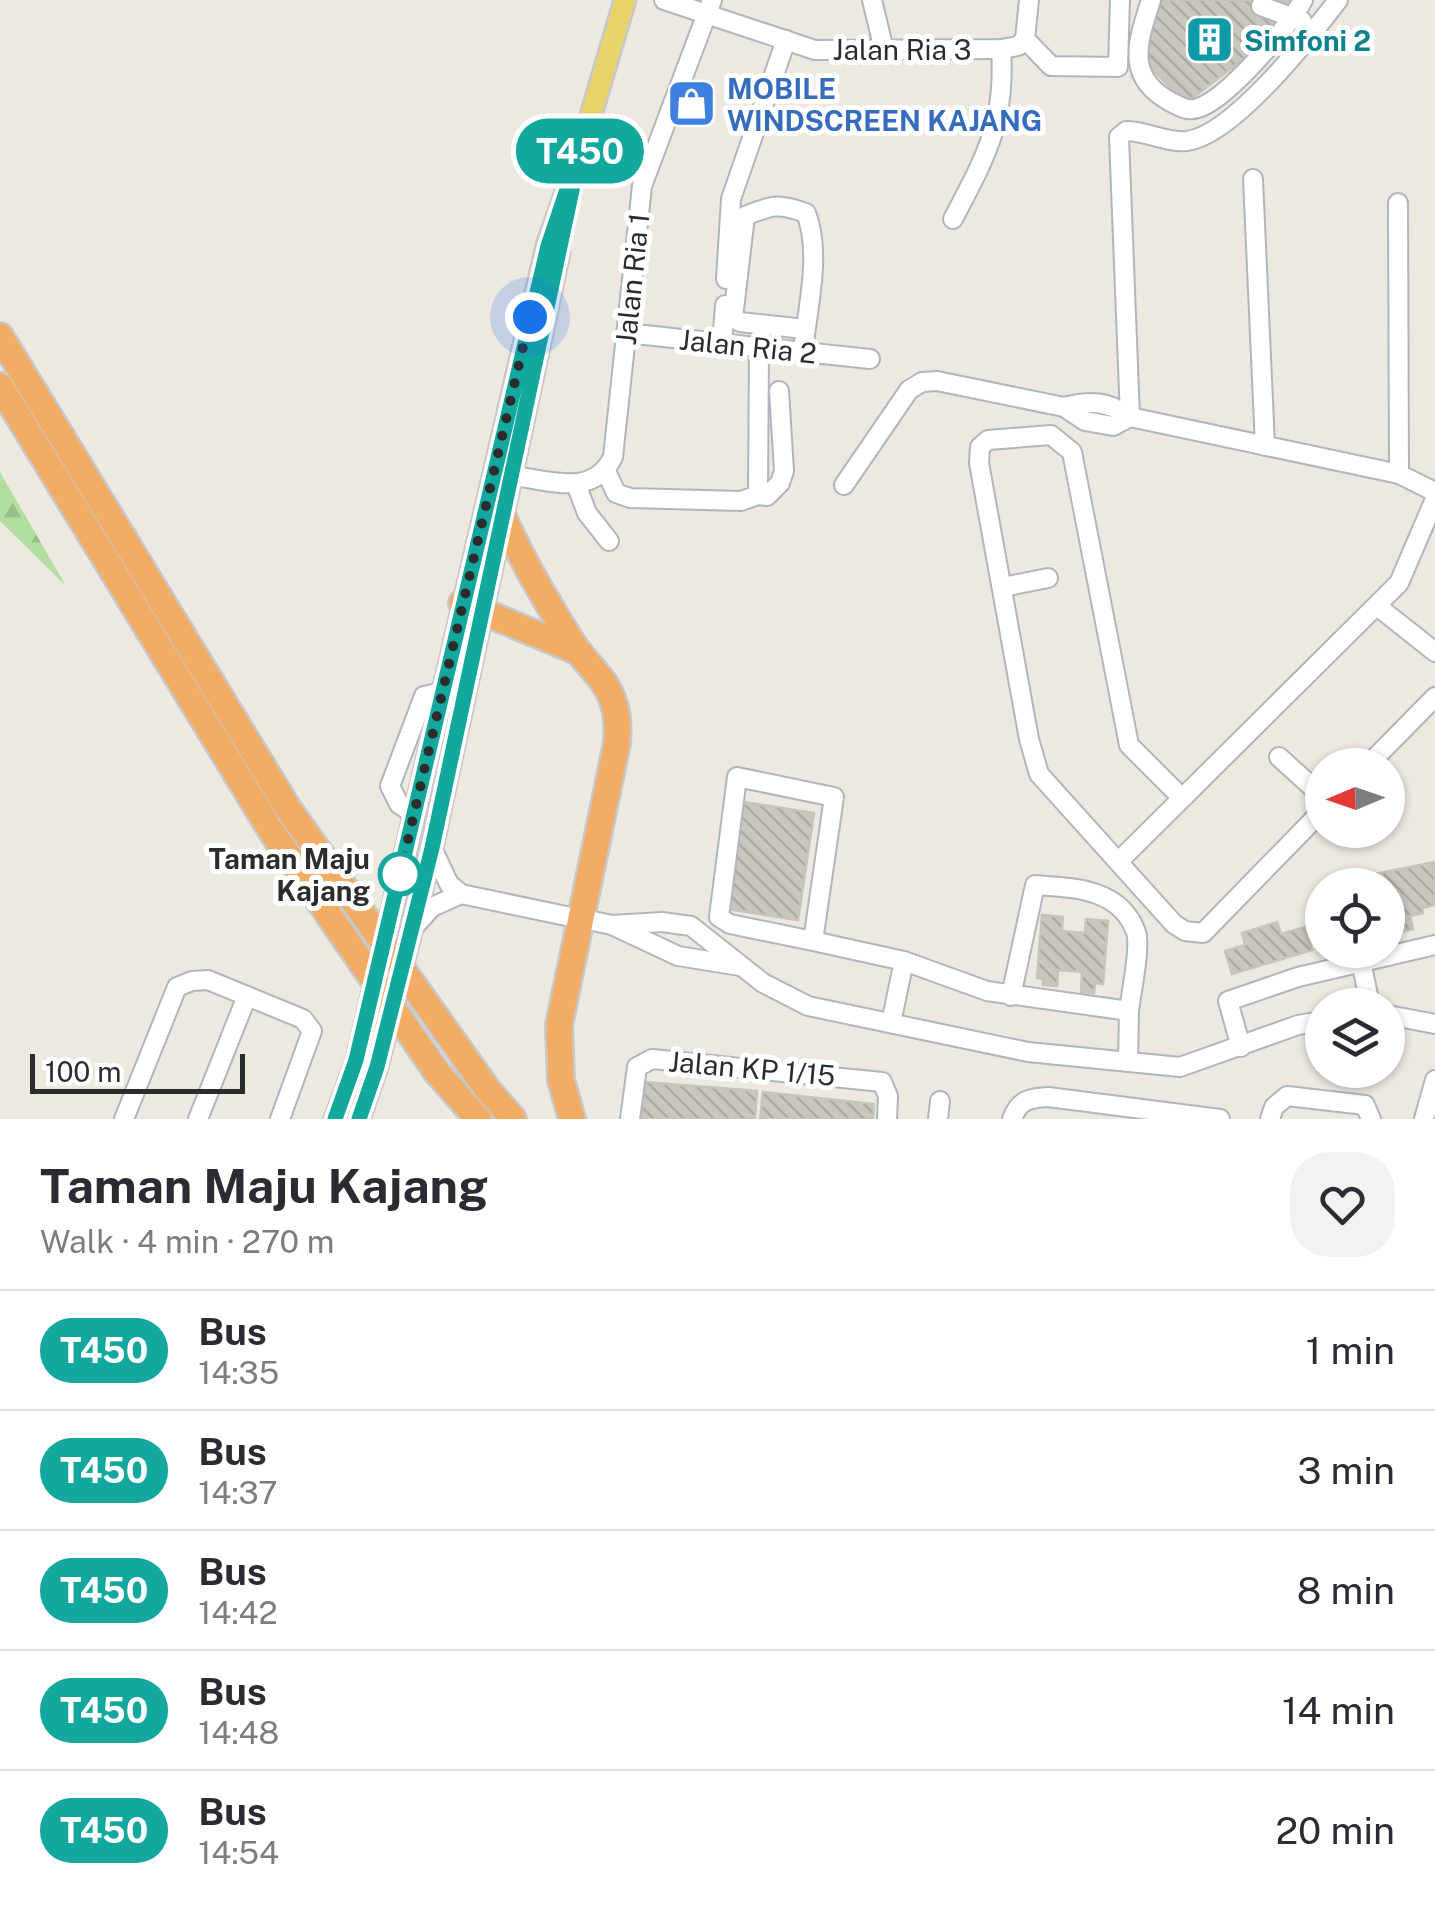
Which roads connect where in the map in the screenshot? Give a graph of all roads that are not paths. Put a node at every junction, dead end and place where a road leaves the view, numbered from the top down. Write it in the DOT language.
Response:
graph roads {
  1 [pos="625,0"];
  2 [pos="664,0"];
  3 [pos="872,0"];
  4 [pos="1029,0"];
  5 [pos="1120,0"];
  6 [pos="1151,0"];
  7 [pos="1338,0"];
  8 [pos="1262,6"];
  9 [pos="709,7"];
  10 [pos="1298,8"];
  11 [pos="1316,28"];
  12 [pos="1025,39"];
  13 [pos="786,40"];
  14 [pos="1000,49"];
  15 [pos="884,50"];
  16 [pos="581,148"];
  17 [pos="1253,179"];
  18 [pos="1398,203"];
  19 [pos="953,219"];
  20 [pos="805,330"];
  21 [pos="626,334"];
  22 [pos="0,336"];
  23 [pos="722,344"];
  24 [pos="759,348"];
  25 [pos="803,352"];
  26 [pos="870,359"];
  27 [pos="0,386"];
  28 [pos="779,391"];
  29 [pos="1130,417"];
  30 [pos="1265,446"];
  31 [pos="606,471"];
  32 [pos="1399,474"];
  33 [pos="512,476"];
  34 [pos="576,484"];
  35 [pos="844,484"];
  36 [pos="758,495"];
  37 [pos="1435,495"];
  38 [pos="503,517"];
  39 [pos="1435,526"];
  40 [pos="1420,539"];
  41 [pos="609,541"];
  42 [pos="1048,578"];
  43 [pos="1003,587"];
  44 [pos="472,606"];
  45 [pos="1377,606"];
  46 [pos="579,652"];
  47 [pos="1435,652"];
  48 [pos="442,692"];
  49 [pos="1435,697"];
  50 [pos="1385,748"];
  51 [pos="1279,757"];
  52 [pos="1305,781"];
  53 [pos="1181,797"];
  54 [pos="414,814"];
  55 [pos="1305,828"];
  56 [pos="429,857"];
  57 [pos="403,861"];
  58 [pos="1119,861"];
  59 [pos="462,894"];
  60 [pos="566,916"];
  61 [pos="411,930"];
  62 [pos="814,941"];
  63 [pos="1435,945"];
  64 [pos="1405,951"];
  65 [pos="904,961"];
  66 [pos="740,966"];
  67 [pos="1332,968"];
  68 [pos="247,996"];
  69 [pos="1010,996"];
  70 [pos="1129,1011"];
  71 [pos="1405,1019"];
  72 [pos="891,1023"];
  73 [pos="1305,1024"];
  74 [pos="1435,1024"];
  75 [pos="1241,1047"];
  76 [pos="1128,1062"];
  77 [pos="1435,1080"];
  78 [pos="1088,1110"];
  79 [pos="1146,1114"];
  80 [pos="124,1119"];
  81 [pos="198,1119"];
  82 [pos="280,1119"];
  83 [pos="335,1119"];
  84 [pos="359,1119"];
  85 [pos="478,1119"];
  86 [pos="513,1119"];
  87 [pos="572,1119"];
  88 [pos="630,1119"];
  89 [pos="887,1119"];
  90 [pos="1012,1119"];
  91 [pos="1220,1119"];
  92 [pos="1270,1119"];
  93 [pos="1371,1119"];
  94 [pos="1424,1119"];
  1 -- 16 [label="main road"];
  2 -- 9 [label="street, Jalan Ria 3"];
  3 -- 15 [label="street"];
  4 -- 12 [label="street"];
  5 -- 12 [label="street"];
  6 -- 10 [label="street"];
  7 -- 11 [label="street"];
  8 -- 10 [label="street"];
  9 -- 13 [label="street, Jalan Ria 3"];
  9 -- 21 [label="street, Jalan Ria 1"];
  10 -- 11 [label="street"];
  11 -- 29 [label="street"];
  12 -- 14 [label="street, Jalan Ria 3"];
  13 -- 15 [label="street, Jalan Ria 3"];
  13 -- 23 [label="street"];
  14 -- 15 [label="street, Jalan Ria 3"];
  14 -- 19 [label="street"];
  16 -- 33 [label="main road"];
  16 -- 44 [label="main road"];
  17 -- 30 [label="street"];
  18 -- 32 [label="street"];
  20 -- 20 [label="street"];
  20 -- 25 [label="street"];
  21 -- 23 [label="street, Jalan Ria 2"];
  21 -- 31 [label="street, Jalan Ria 1"];
  22 -- 86 [label="highway, bridge"];
  23 -- 24 [label="street, Jalan Ria 2"];
  24 -- 25 [label="street, Jalan Ria 2"];
  24 -- 36 [label="street"];
  25 -- 26 [label="street, Jalan Ria 2"];
  27 -- 85 [label="highway, bridge"];
  28 -- 36 [label="street"];
  29 -- 30 [label="street"];
  29 -- 35 [label="street"];
  30 -- 32 [label="street"];
  31 -- 34 [label="street"];
  31 -- 36 [label="street"];
  32 -- 37 [label="street"];
  33 -- 34 [label="street"];
  33 -- 38 [label="main road"];
  34 -- 41 [label="street"];
  37 -- 40 [label="street"];
  38 -- 44 [label="main road"];
  38 -- 46 [label="highway"];
  39 -- 40 [label="street"];
  40 -- 45 [label="street"];
  42 -- 43 [label="street"];
  43 -- 53 [label="street"];
  43 -- 58 [label="street"];
  44 -- 46 [label="highway"];
  44 -- 48 [label="main road"];
  44 -- 56 [label="main road"];
  45 -- 47 [label="street"];
  45 -- 53 [label="street"];
  46 -- 87 [label="highway"];
  48 -- 54 [label="main road"];
  48 -- 54 [label="street"];
  49 -- 50 [label="street"];
  51 -- 52 [label="street"];
  53 -- 58 [label="street"];
  54 -- 57 [label="main road"];
  55 -- 58 [label="street"];
  56 -- 57 [label="main road"];
  56 -- 59 [label="street"];
  56 -- 61 [label="main road"];
  57 -- 83 [label="main road"];
  59 -- 60 [label="street"];
  59 -- 61 [label="street"];
  61 -- 84 [label="main road"];
  62 -- 62 [label="street"];
  62 -- 65 [label="street"];
  63 -- 64 [label="street"];
  65 -- 69 [label="street"];
  65 -- 72 [label="street"];
  66 -- 66 [label="street"];
  66 -- 72 [label="street"];
  67 -- 75 [label="street"];
  68 -- 80 [label="street"];
  68 -- 81 [label="street"];
  68 -- 82 [label="street"];
  69 -- 70 [label="street"];
  69 -- 70 [label="street"];
  70 -- 76 [label="street"];
  71 -- 74 [label="street"];
  72 -- 76 [label="street"];
  73 -- 75 [label="street"];
  75 -- 76 [label="street"];
  77 -- 94 [label="street"];
  78 -- 79 [label="street"];
  78 -- 90 [label="street"];
  79 -- 91 [label="street"];
  88 -- 89 [label="street, Jalan KP 1/15"];
  92 -- 93 [label="street"];
}
